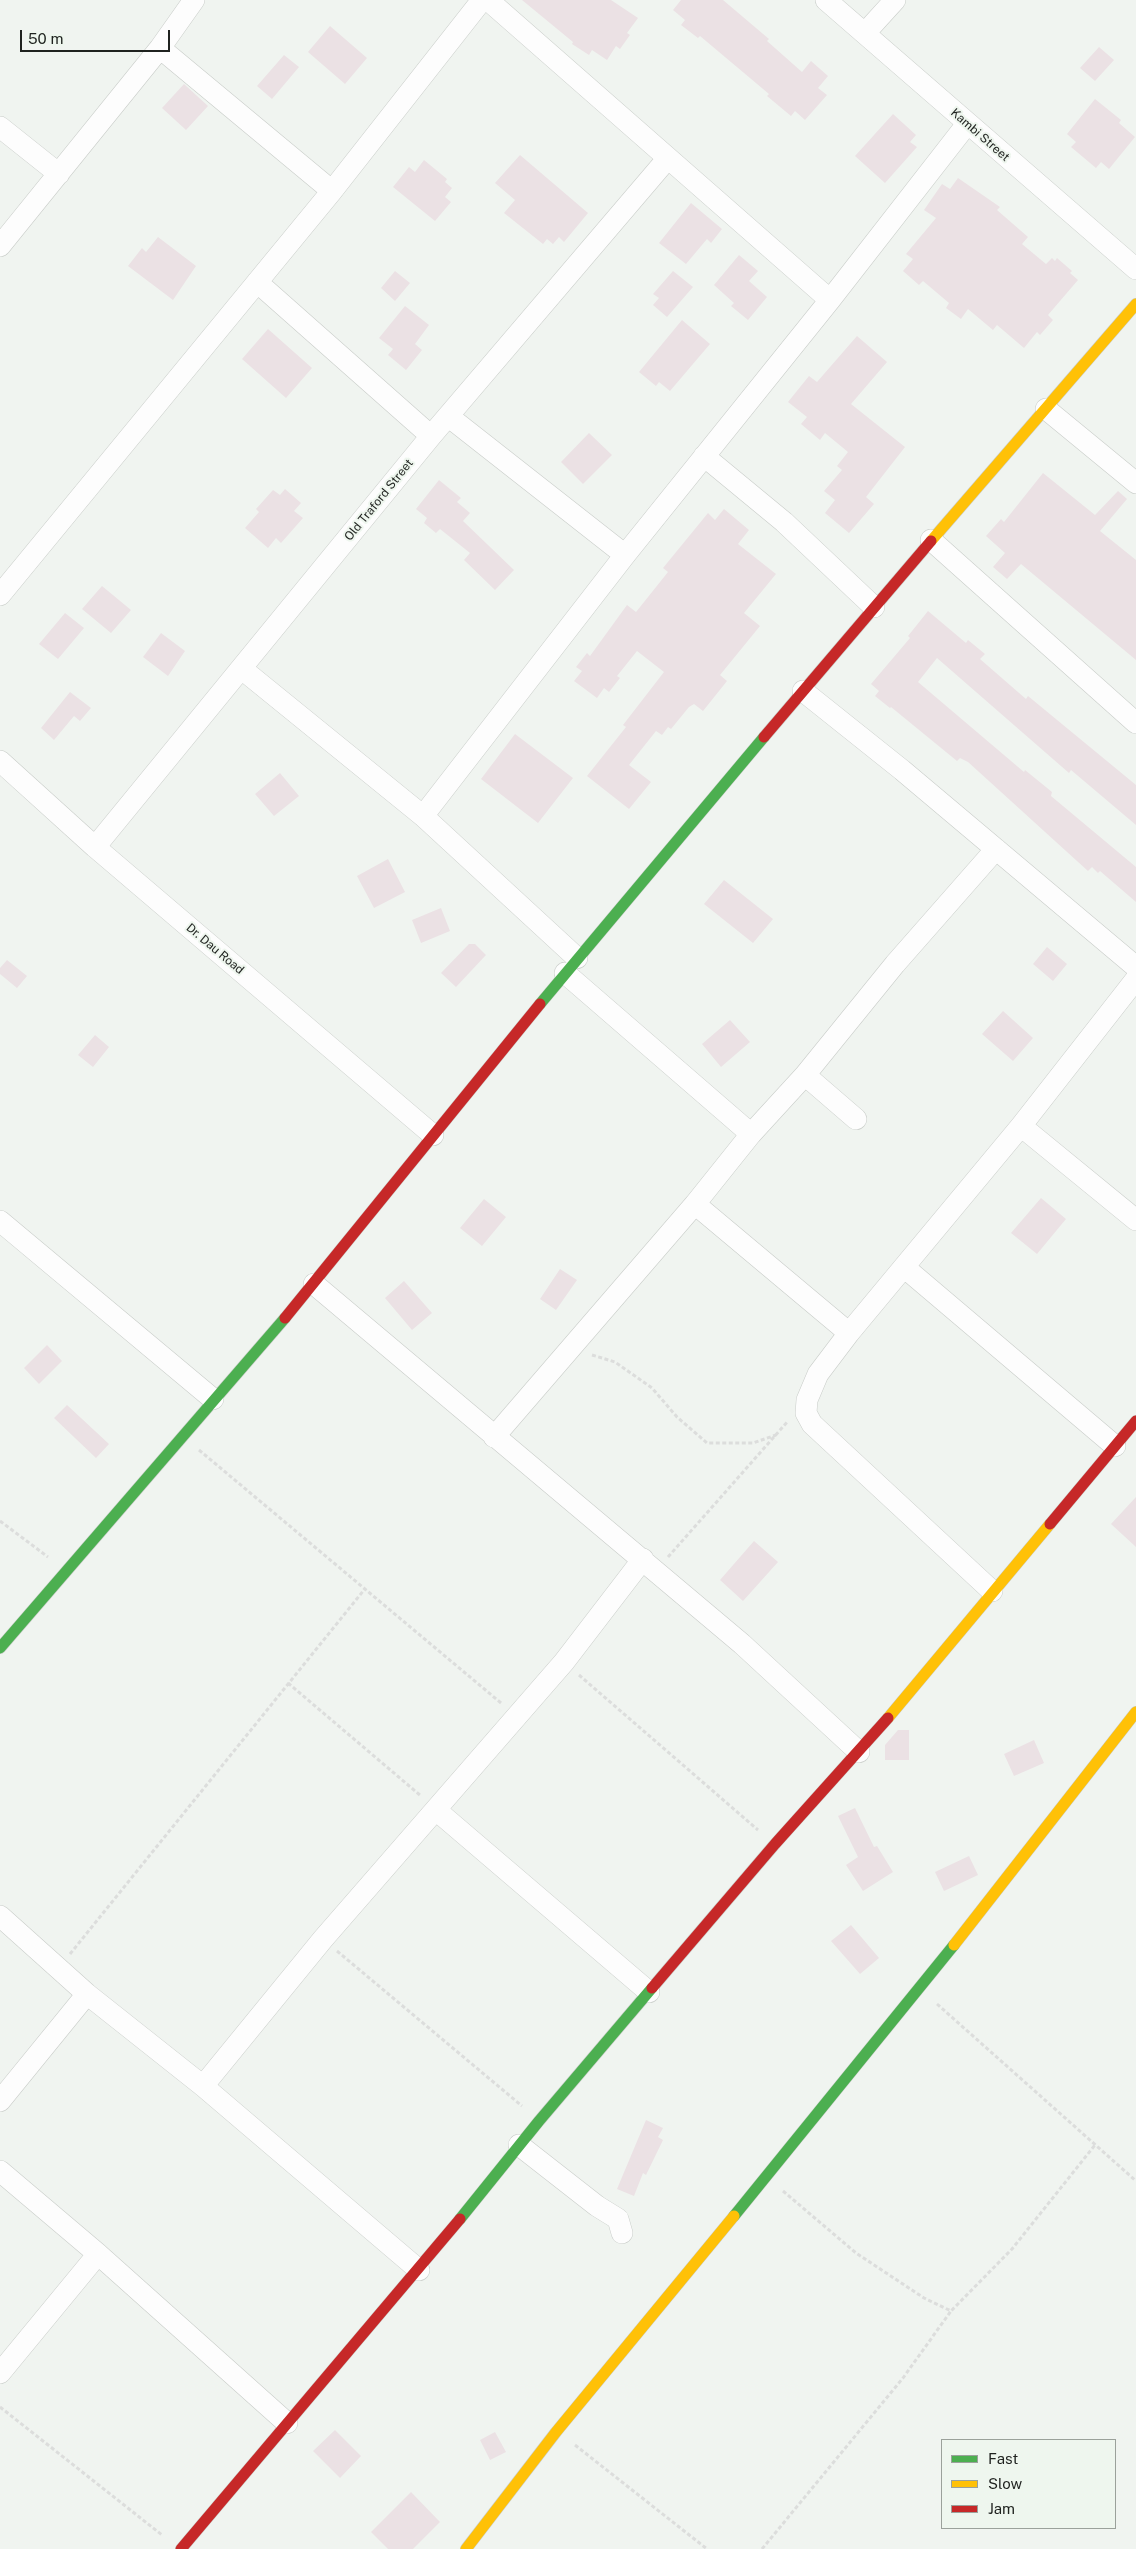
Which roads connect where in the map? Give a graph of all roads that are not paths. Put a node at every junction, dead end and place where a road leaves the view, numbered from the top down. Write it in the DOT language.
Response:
graph roads {
  1 [pos="193,0"];
  2 [pos="482,0"];
  3 [pos="488,0"];
  4 [pos="826,0"];
  5 [pos="894,0"];
  6 [pos="865,33"];
  7 [pos="160,48"];
  8 [pos="967,124"];
  9 [pos="0,127"];
  10 [pos="668,158"];
  11 [pos="58,174"];
  12 [pos="332,191"];
  13 [pos="0,246"];
  14 [pos="1136,269"];
  15 [pos="258,282"];
  16 [pos="830,300"];
  17 [pos="1132,313"];
  18 [pos="1046,409"];
  19 [pos="448,416"];
  20 [pos="431,436"];
  21 [pos="704,456"];
  22 [pos="1136,483"];
  23 [pos="931,540"];
  24 [pos="624,555"];
  25 [pos="0,595"];
  26 [pos="874,606"];
  27 [pos="242,669"];
  28 [pos="803,691"];
  29 [pos="1136,723"];
  30 [pos="0,761"];
  31 [pos="422,816"];
  32 [pos="95,847"];
  33 [pos="996,849"];
  34 [pos="571,965"];
  35 [pos="1136,967"];
  36 [pos="1136,980"];
  37 [pos="805,1074"];
  38 [pos="856,1119"];
  39 [pos="1021,1126"];
  40 [pos="751,1134"];
  41 [pos="433,1135"];
  42 [pos="695,1204"];
  43 [pos="1136,1220"];
  44 [pos="0,1221"];
  45 [pos="904,1267"];
  46 [pos="314,1284"];
  47 [pos="849,1333"];
  48 [pos="213,1399"];
  49 [pos="1136,1421"];
  50 [pos="494,1436"];
  51 [pos="1114,1446"];
  52 [pos="649,1565"];
  53 [pos="992,1590"];
  54 [pos="0,1648"];
  55 [pos="1136,1712"];
  56 [pos="859,1752"];
  57 [pos="436,1810"];
  58 [pos="0,1916"];
  59 [pos="649,1992"];
  60 [pos="87,1994"];
  61 [pos="203,2086"];
  62 [pos="0,2101"];
  63 [pos="519,2145"];
  64 [pos="0,2171"];
  65 [pos="622,2233"];
  66 [pos="98,2254"];
  67 [pos="419,2270"];
  68 [pos="0,2373"];
  69 [pos="287,2423"];
  70 [pos="181,2549"];
  71 [pos="466,2549"];
  1 -- 7 [label="street"];
  2 -- 12 [label="street"];
  3 -- 10 [label="street"];
  4 -- 6 [label="street, Kambi Street"];
  5 -- 6 [label="street"];
  6 -- 8 [label="street, Kambi Street"];
  7 -- 11 [label="street"];
  7 -- 12 [label="street"];
  8 -- 14 [label="street, Kambi Street"];
  8 -- 16 [label="street"];
  9 -- 11 [label="street"];
  10 -- 16 [label="street"];
  10 -- 19 [label="street, Old Traford Street"];
  11 -- 13 [label="street"];
  12 -- 15 [label="street"];
  15 -- 20 [label="street"];
  15 -- 25 [label="street"];
  16 -- 21 [label="street"];
  17 -- 18 [label="street"];
  18 -- 22 [label="street"];
  18 -- 23 [label="street"];
  19 -- 20 [label="street, Old Traford Street"];
  19 -- 24 [label="street"];
  20 -- 27 [label="street, Old Traford Street"];
  21 -- 24 [label="street"];
  21 -- 26 [label="street"];
  23 -- 26 [label="street"];
  23 -- 29 [label="street"];
  24 -- 31 [label="street"];
  26 -- 28 [label="street"];
  27 -- 31 [label="street"];
  27 -- 32 [label="street, Old Traford Street"];
  28 -- 33 [label="street"];
  28 -- 34 [label="street"];
  30 -- 32 [label="street, Dr. Dau Road"];
  31 -- 34 [label="street"];
  32 -- 41 [label="street, Dr. Dau Road"];
  33 -- 35 [label="street"];
  33 -- 37 [label="street"];
  34 -- 40 [label="street"];
  34 -- 41 [label="street"];
  36 -- 39 [label="street"];
  37 -- 38 [label="street"];
  37 -- 40 [label="street"];
  39 -- 43 [label="street"];
  39 -- 45 [label="street"];
  40 -- 42 [label="street"];
  41 -- 46 [label="street"];
  42 -- 47 [label="street"];
  42 -- 50 [label="street"];
  44 -- 48 [label="street"];
  45 -- 47 [label="street"];
  45 -- 51 [label="street"];
  46 -- 48 [label="street"];
  46 -- 50 [label="street"];
  47 -- 53 [label="street"];
  48 -- 54 [label="street"];
  49 -- 51 [label="street"];
  50 -- 52 [label="street"];
  51 -- 53 [label="street"];
  52 -- 56 [label="street"];
  52 -- 57 [label="street"];
  53 -- 56 [label="street"];
  55 -- 71 [label="street"];
  56 -- 59 [label="street"];
  57 -- 59 [label="street"];
  57 -- 61 [label="street"];
  58 -- 60 [label="street"];
  59 -- 63 [label="street"];
  60 -- 61 [label="street"];
  60 -- 62 [label="street"];
  61 -- 67 [label="street"];
  63 -- 65 [label="street"];
  63 -- 67 [label="street"];
  64 -- 66 [label="street"];
  66 -- 68 [label="street"];
  66 -- 69 [label="street"];
  67 -- 69 [label="street"];
  69 -- 70 [label="street"];
}
